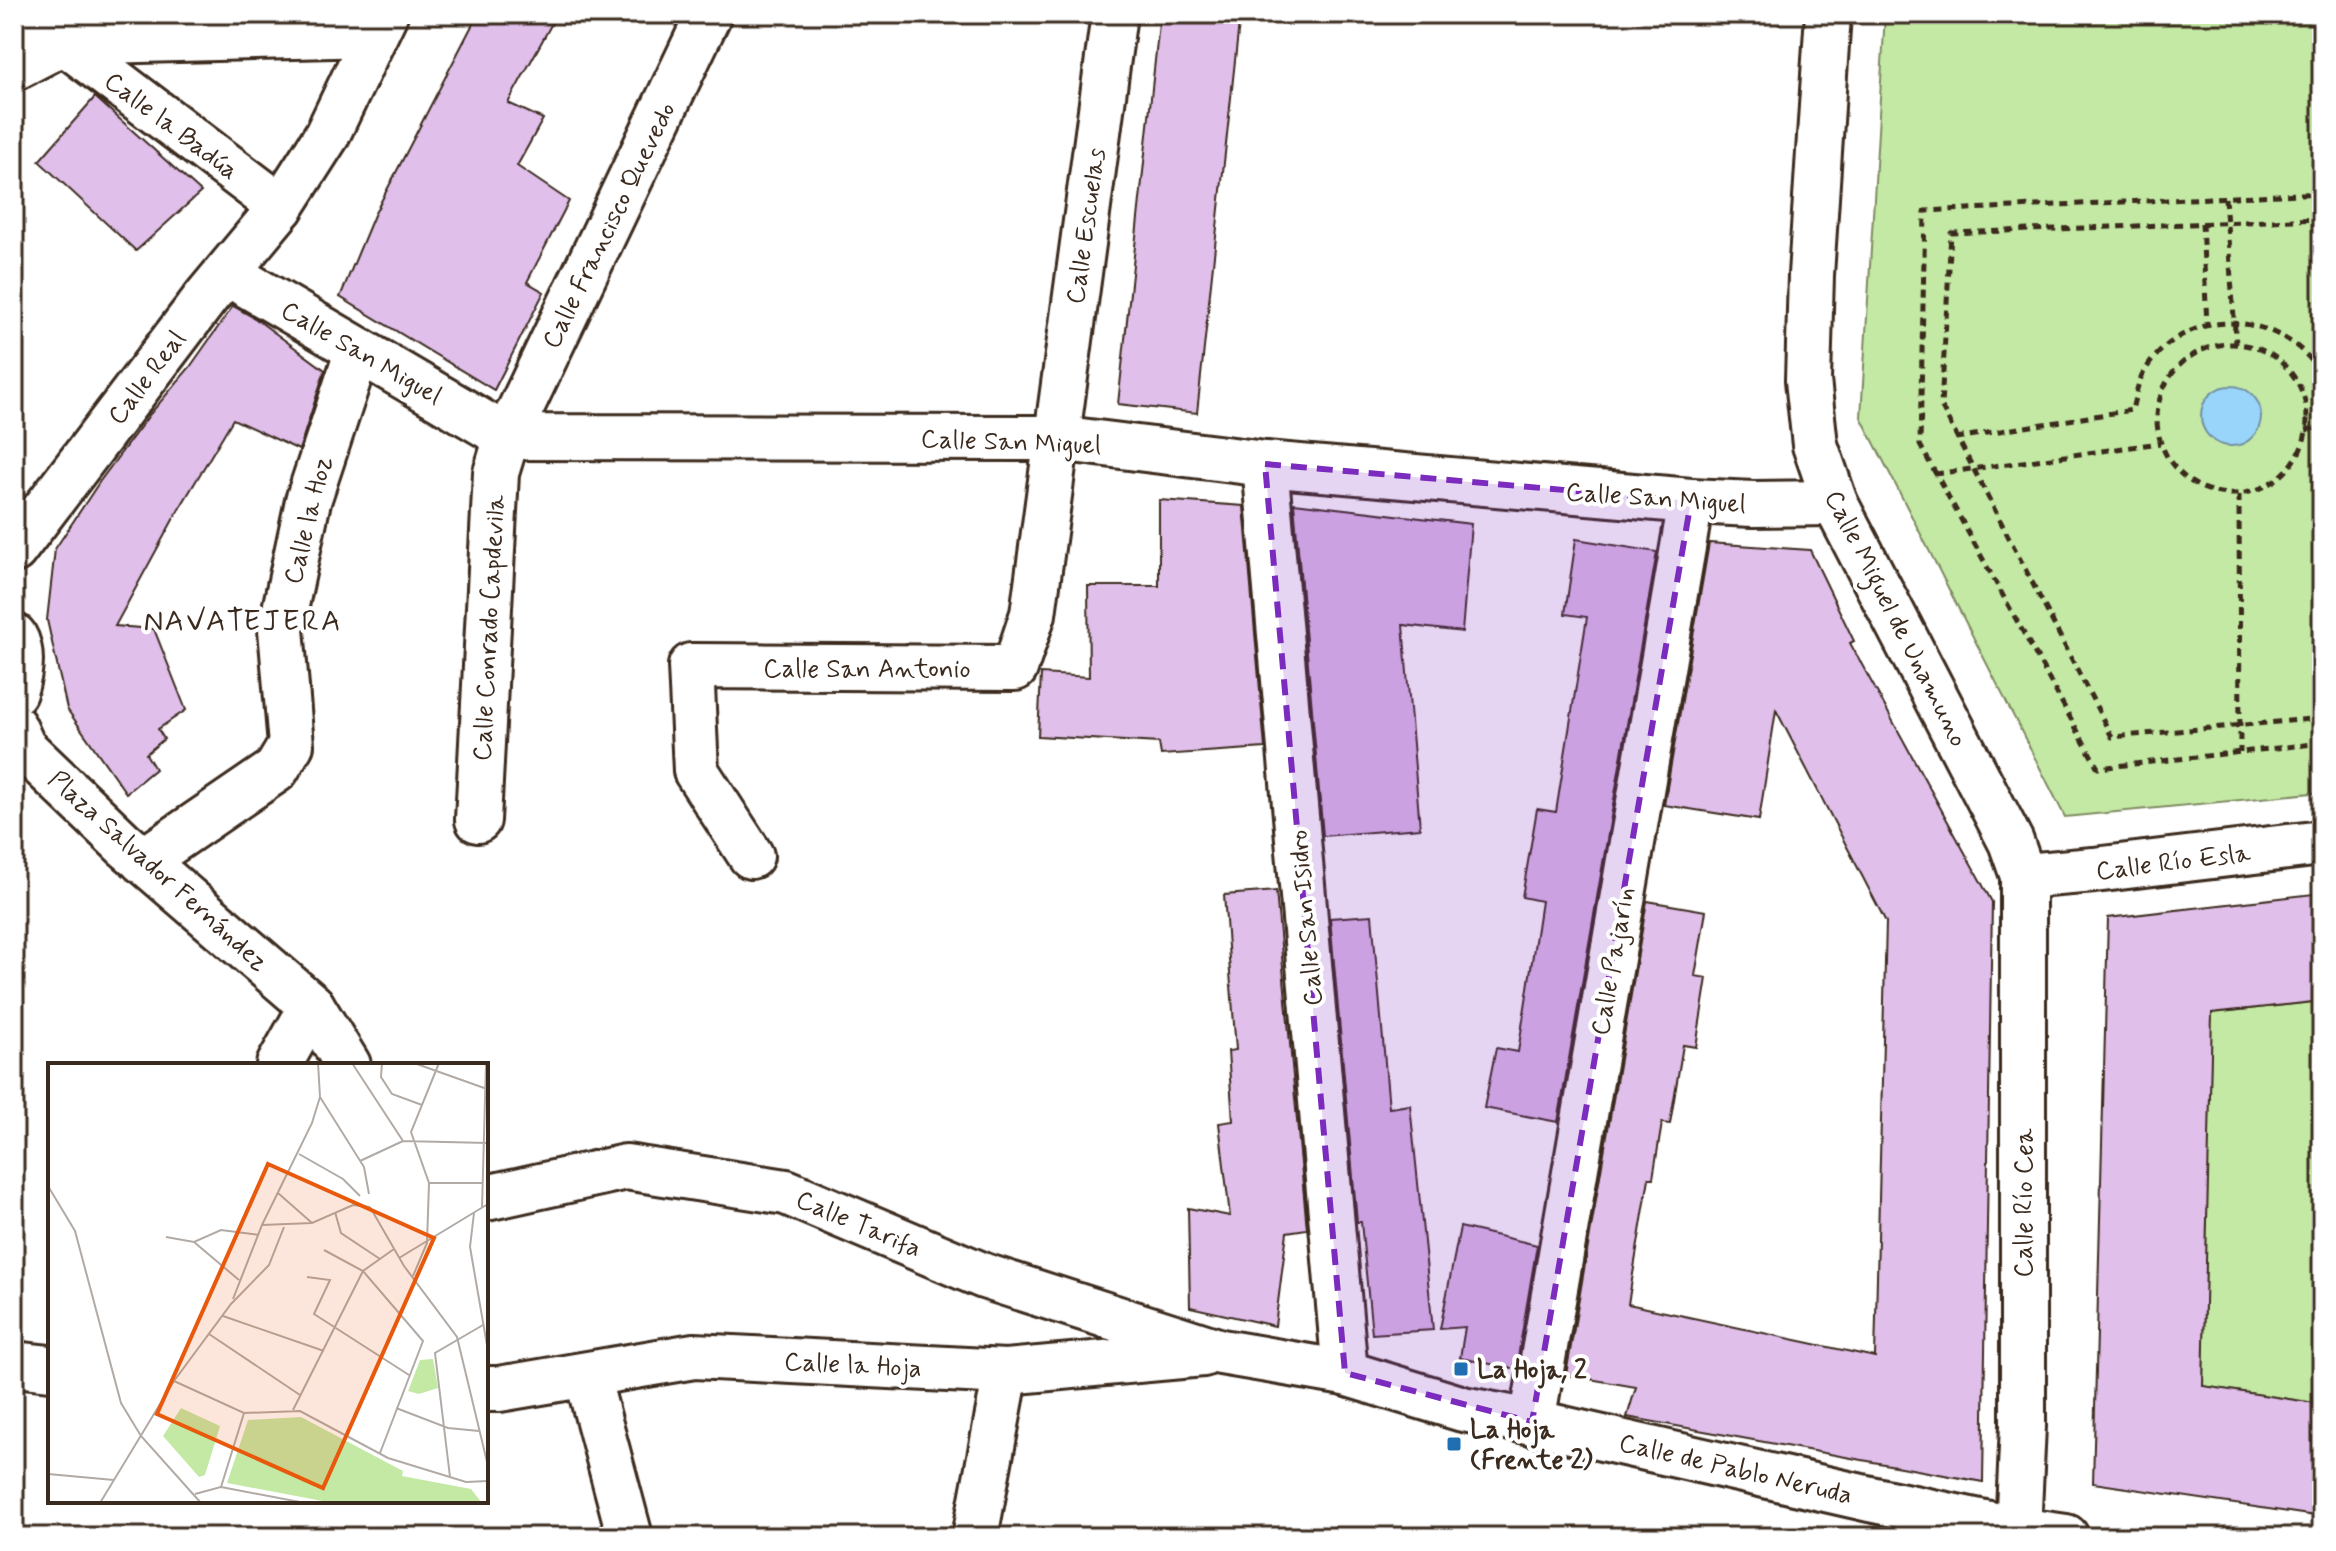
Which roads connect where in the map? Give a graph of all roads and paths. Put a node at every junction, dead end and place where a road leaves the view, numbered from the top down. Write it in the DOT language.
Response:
graph roads {
  1 [pos="709,14"];
  2 [pos="1114,14"];
  3 [pos="1828,14"];
  4 [pos="14,15"];
  5 [pos="379,24"];
  6 [pos="64,42"];
  7 [pos="14,68"];
  8 [pos="2322,193"];
  9 [pos="2225,198"];
  10 [pos="281,207"];
  11 [pos="2322,219"];
  12 [pos="2227,222"];
  13 [pos="2202,223"];
  14 [pos="227,273"];
  15 [pos="2234,322"];
  16 [pos="2207,325"];
  17 [pos="2236,344"];
  18 [pos="358,350"];
  19 [pos="2322,375"];
  20 [pos="2322,427"];
  21 [pos="2306,430"];
  22 [pos="507,437"];
  23 [pos="1057,438"];
  24 [pos="1956,438"];
  25 [pos="2160,443"];
  26 [pos="1265,464"];
  27 [pos="1972,469"];
  28 [pos="1935,474"];
  29 [pos="2239,495"];
  30 [pos="1691,501"];
  31 [pos="1835,503"];
  32 [pos="14,550"];
  33 [pos="14,636"];
  34 [pos="14,692"];
  35 [pos="2322,718"];
  36 [pos="2240,725"];
  37 [pos="14,727"];
  38 [pos="2322,743"];
  39 [pos="2240,752"];
  40 [pos="478,820"];
  41 [pos="2322,843"];
  42 [pos="751,856"];
  43 [pos="143,861"];
  44 [pos="2023,876"];
  45 [pos="312,1006"];
  46 [pos="280,1063"];
  47 [pos="347,1063"];
  48 [pos="488,1198"];
  49 [pos="1221,1352"];
  50 [pos="14,1364"];
  51 [pos="48,1368"];
  52 [pos="1006,1372"];
  53 [pos="1345,1373"];
  54 [pos="587,1376"];
  55 [pos="490,1377"];
  56 [pos="1532,1422"];
  57 [pos="2018,1530"];
  58 [pos="630,1537"];
  59 [pos="975,1537"];
  60 [pos="2066,1537"];
  1 -- 22 [label="street, Calle Francisco Quevedo"];
  2 -- 23 [label="street, Calle Escuelas"];
  3 -- 31 [label="street, Calle Miguel de Unamuno"];
  4 -- 6 [label="street, Calle la Badúa"];
  5 -- 6 [label="street, Calle la Badúa"];
  5 -- 10 [label="street, Calle Real"];
  6 -- 7 [label="street"];
  6 -- 10 [label="street, Calle la Badúa"];
  8 -- 9 [label="path"];
  9 -- 12 [label="path"];
  9 -- 28 [label="path"];
  10 -- 14 [label="street, Calle Real"];
  11 -- 12 [label="path"];
  12 -- 13 [label="path"];
  12 -- 15 [label="path"];
  13 -- 16 [label="path"];
  13 -- 24 [label="path"];
  14 -- 18 [label="street, Calle San Miguel"];
  14 -- 32 [label="street, Calle Real"];
  15 -- 16 [label="path"];
  15 -- 17 [label="path"];
  15 -- 19 [label="path"];
  16 -- 24 [label="path"];
  17 -- 21 [label="path"];
  17 -- 25 [label="path"];
  18 -- 22 [label="street, Calle San Miguel"];
  18 -- 43 [label="street, Calle la Hoz"];
  20 -- 21 [label="path"];
  21 -- 29 [label="path"];
  22 -- 23 [label="street, Calle San Miguel"];
  22 -- 40 [label="street, Calle Conrado Capdevila"];
  23 -- 26 [label="street, Calle San Miguel"];
  23 -- 42 [label="street, Calle San Antonio"];
  24 -- 27 [label="path"];
  25 -- 27 [label="path"];
  25 -- 29 [label="path"];
  26 -- 30 [label="street, Calle San Miguel"];
  26 -- 53 [label="street, Calle San Isidro"];
  27 -- 28 [label="path"];
  27 -- 36 [label="path"];
  28 -- 39 [label="path"];
  29 -- 36 [label="path"];
  30 -- 31 [label="street, Calle San Miguel"];
  30 -- 56 [label="street, Calle Pajarín"];
  31 -- 44 [label="street, Calle Miguel de Unamuno"];
  33 -- 34 [label="street"];
  35 -- 36 [label="path"];
  36 -- 39 [label="path"];
  37 -- 43 [label="street, Plaza Salvador Fernández"];
  38 -- 39 [label="path"];
  41 -- 44 [label="street, Calle Río Esla"];
  43 -- 45 [label="street, Plaza Salvador Fernández"];
  44 -- 57 [label="street, Calle Río Cea"];
  45 -- 46 [label="street"];
  45 -- 47 [label="street, Plaza Salvador Fernández"];
  48 -- 49 [label="street, Calle Tarifa"];
  49 -- 52 [label="street, Calle la Hoja"];
  49 -- 53 [label="street, Calle de Pablo Neruda"];
  50 -- 51 [label="street"];
  52 -- 54 [label="street, Calle la Hoja"];
  52 -- 59 [label="street"];
  53 -- 56 [label="street, Calle de Pablo Neruda"];
  54 -- 55 [label="street, Calle la Hoja"];
  54 -- 58 [label="street"];
  56 -- 57 [label="street, Calle de Pablo Neruda"];
  57 -- 60 [label="street, Calle de Pablo Neruda"];
}
